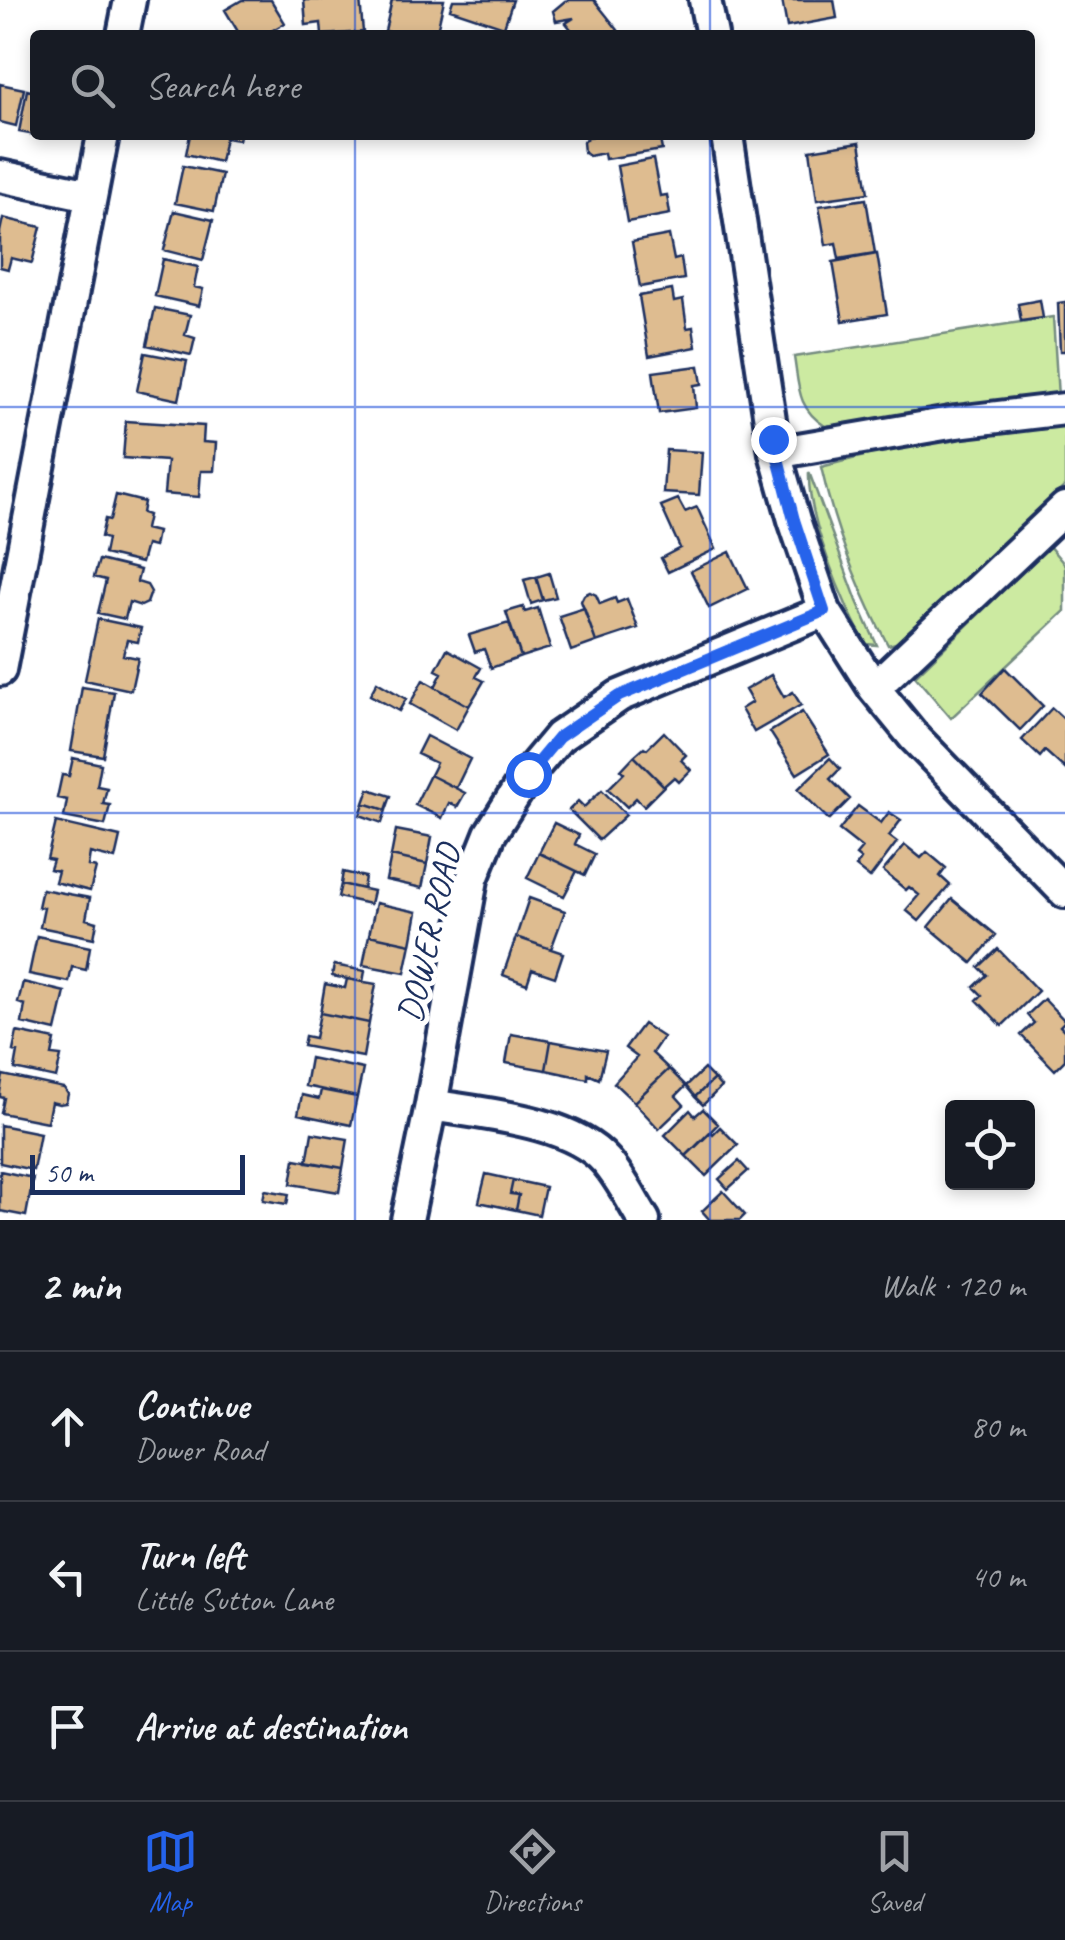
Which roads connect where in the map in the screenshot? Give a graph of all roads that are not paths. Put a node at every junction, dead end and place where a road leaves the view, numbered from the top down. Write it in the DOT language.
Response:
graph roads {
  1 [pos="130,0"];
  2 [pos="706,0"];
  3 [pos="124,30"];
  4 [pos="711,30"];
  5 [pos="102,140"];
  6 [pos="728,140"];
  7 [pos="0,176"];
  8 [pos="90,195"];
  9 [pos="1065,409"];
  10 [pos="776,452"];
  11 [pos="1065,508"];
  12 [pos="824,611"];
  13 [pos="0,670"];
  14 [pos="874,688"];
  15 [pos="1065,892"];
  16 [pos="431,1105"];
  17 [pos="407,1220"];
  18 [pos="644,1220"];
  1 -- 3 [label="street"];
  2 -- 4 [label="street"];
  5 -- 8 [label="street"];
  6 -- 10 [label="street"];
  7 -- 8 [label="street"];
  8 -- 13 [label="street"];
  9 -- 10 [label="street"];
  10 -- 12 [label="street"];
  11 -- 14 [label="street"];
  12 -- 14 [label="street"];
  12 -- 16 [label="street, DOWER ROAD"];
  14 -- 15 [label="street"];
  16 -- 17 [label="street, DOWER ROAD"];
  16 -- 18 [label="street"];
}
